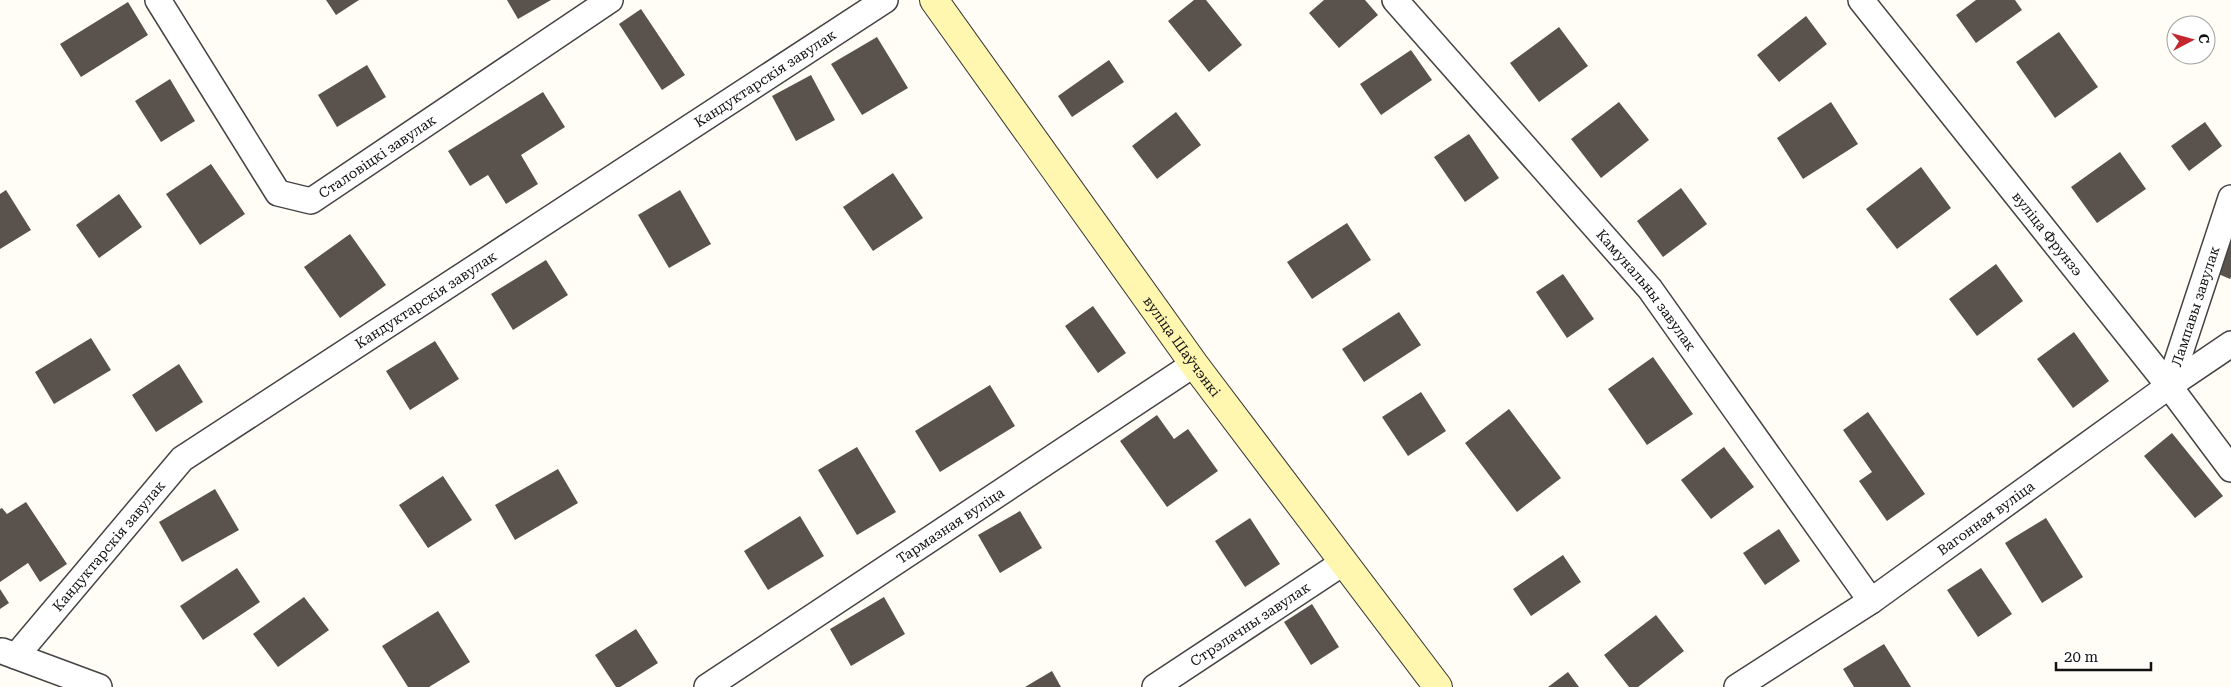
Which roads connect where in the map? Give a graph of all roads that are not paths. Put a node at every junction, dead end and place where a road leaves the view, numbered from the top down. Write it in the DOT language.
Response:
graph roads {
  1 [pos="158,0"];
  2 [pos="610,0"];
  3 [pos="886,0"];
  4 [pos="934,0"];
  5 [pos="1395,0"];
  6 [pos="1861,0"];
  7 [pos="2231,198"];
  8 [pos="2231,344"];
  9 [pos="1194,364"];
  10 [pos="2169,386"];
  11 [pos="2231,469"];
  12 [pos="1344,562"];
  13 [pos="1871,601"];
  14 [pos="8,653"];
  15 [pos="99,687"];
  16 [pos="707,687"];
  17 [pos="1155,687"];
  18 [pos="1438,687"];
  19 [pos="1737,687"];
  1 -- 2 [label="street, Сталовіцкі завулак"];
  3 -- 14 [label="street, Кандуктарскія завулак"];
  4 -- 9 [label="main road, вуліца Шаўчэнкі"];
  5 -- 13 [label="street, Камунальны завулак"];
  6 -- 10 [label="street, вуліца Фрунзэ"];
  7 -- 10 [label="street, Лампавы завулак"];
  8 -- 10 [label="street, Вагонная вуліца"];
  9 -- 12 [label="main road, вуліца Шаўчэнкі"];
  9 -- 16 [label="street, Тармазная вуліца"];
  10 -- 11 [label="street, вуліца Фрунзэ"];
  10 -- 13 [label="street, Вагонная вуліца"];
  12 -- 17 [label="street, Стрэлачны завулак"];
  12 -- 18 [label="main road, вуліца Шаўчэнкі"];
  13 -- 19 [label="street, Вагонная вуліца"];
  14 -- 15 [label="street"];
}
